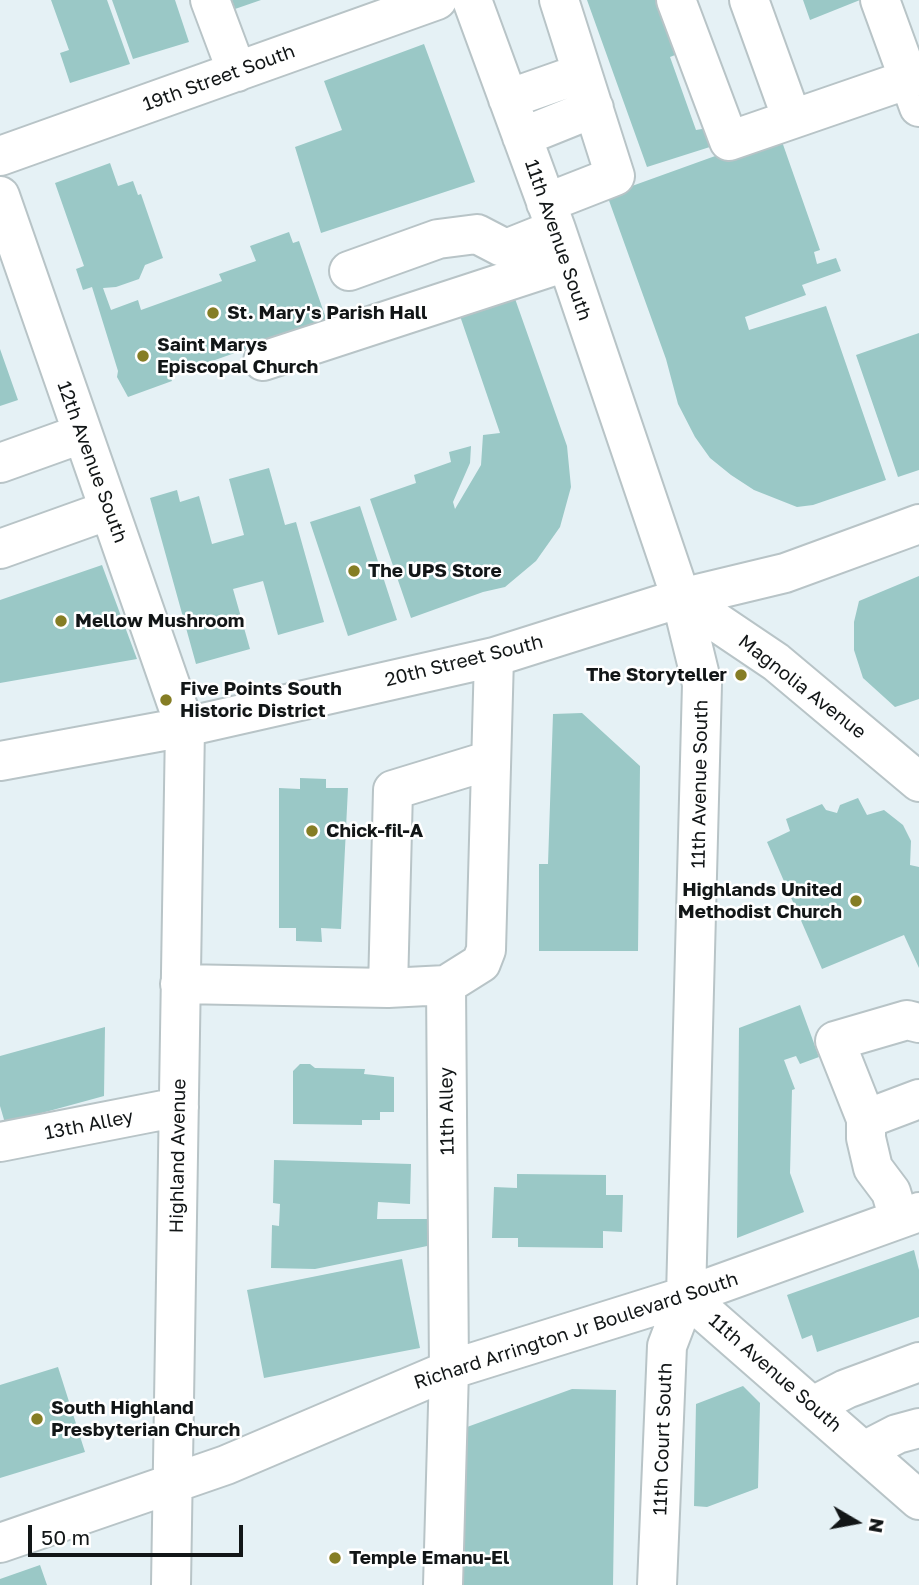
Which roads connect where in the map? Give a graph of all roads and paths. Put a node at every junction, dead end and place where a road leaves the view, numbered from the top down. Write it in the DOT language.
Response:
graph roads {
  1 [pos="210,0"];
  2 [pos="437,0"];
  3 [pos="472,0"];
  4 [pos="559,0"];
  5 [pos="676,0"];
  6 [pos="749,0"];
  7 [pos="880,0"];
  8 [pos="364,13"];
  9 [pos="237,72"];
  10 [pos="582,72"];
  11 [pos="914,93"];
  12 [pos="508,99"];
  13 [pos="594,108"];
  14 [pos="792,119"];
  15 [pos="522,137"];
  16 [pos="0,156"];
  17 [pos="0,196"];
  18 [pos="556,231"];
  19 [pos="349,271"];
  20 [pos="263,361"];
  21 [pos="81,434"];
  22 [pos="0,463"];
  23 [pos="109,510"];
  24 [pos="919,524"];
  25 [pos="0,549"];
  26 [pos="681,598"];
  27 [pos="494,657"];
  28 [pos="185,727"];
  29 [pos="0,761"];
  30 [pos="491,761"];
  31 [pos="919,782"];
  32 [pos="180,984"];
  33 [pos="446,985"];
  34 [pos="388,988"];
  35 [pos="919,1023"];
  36 [pos="919,1099"];
  37 [pos="178,1107"];
  38 [pos="866,1119"];
  39 [pos="0,1142"];
  40 [pos="903,1208"];
  41 [pos="687,1296"];
  42 [pos="919,1362"];
  43 [pos="449,1370"];
  44 [pos="813,1406"];
  45 [pos="919,1428"];
  46 [pos="864,1451"];
  47 [pos="172,1481"];
  48 [pos="919,1500"];
  49 [pos="0,1543"];
  50 [pos="171,1585"];
  51 [pos="443,1585"];
  52 [pos="657,1585"];
  1 -- 9 [label="street"];
  2 -- 8 [label="street, 19th Street South"];
  3 -- 12 [label="street, 11th Avenue South"];
  4 -- 10 [label="street"];
  5 -- 14 [label="street"];
  6 -- 14 [label="street"];
  7 -- 11 [label="street"];
  8 -- 9 [label="street, 19th Street South"];
  9 -- 16 [label="street, 19th Street South"];
  10 -- 12 [label="street"];
  10 -- 13 [label="street"];
  11 -- 14 [label="street"];
  12 -- 15 [label="street, 11th Avenue South"];
  13 -- 15 [label="street"];
  13 -- 18 [label="street"];
  15 -- 18 [label="street, 11th Avenue South"];
  17 -- 21 [label="street, 12th Avenue South"];
  18 -- 19 [label="street"];
  18 -- 20 [label="street"];
  18 -- 26 [label="street, 11th Avenue South"];
  21 -- 22 [label="street"];
  21 -- 23 [label="street, 12th Avenue South"];
  23 -- 25 [label="street"];
  23 -- 28 [label="street, 12th Avenue South"];
  24 -- 26 [label="street, 20th Street South"];
  26 -- 27 [label="street, 20th Street South"];
  26 -- 31 [label="street, Magnolia Avenue"];
  26 -- 41 [label="street, 11th Avenue South"];
  27 -- 28 [label="street, 20th Street South"];
  27 -- 30 [label="street"];
  28 -- 29 [label="street, 20th Street South"];
  28 -- 32 [label="street, Highland Avenue"];
  30 -- 33 [label="street"];
  30 -- 34 [label="street"];
  32 -- 34 [label="street"];
  32 -- 37 [label="street, Highland Avenue"];
  33 -- 34 [label="street"];
  33 -- 43 [label="street, 11th Alley"];
  35 -- 38 [label="street"];
  36 -- 38 [label="street"];
  37 -- 39 [label="street, 13th Alley"];
  37 -- 47 [label="street, Highland Avenue"];
  38 -- 40 [label="street"];
  40 -- 41 [label="street, Richard Arrington Jr Boulevard South"];
  41 -- 43 [label="street, Richard Arrington Jr Boulevard South"];
  41 -- 44 [label="street, 11th Avenue South"];
  41 -- 52 [label="street, 11th Court South"];
  42 -- 44 [label="street"];
  43 -- 47 [label="street, Richard Arrington Jr Boulevard South"];
  43 -- 51 [label="street, 11th Alley"];
  44 -- 46 [label="street, 11th Avenue South"];
  45 -- 46 [label="street"];
  46 -- 48 [label="street, 11th Avenue South"];
  47 -- 49 [label="street, Richard Arrington Jr Boulevard South"];
  47 -- 50 [label="street, Highland Avenue"];
}
